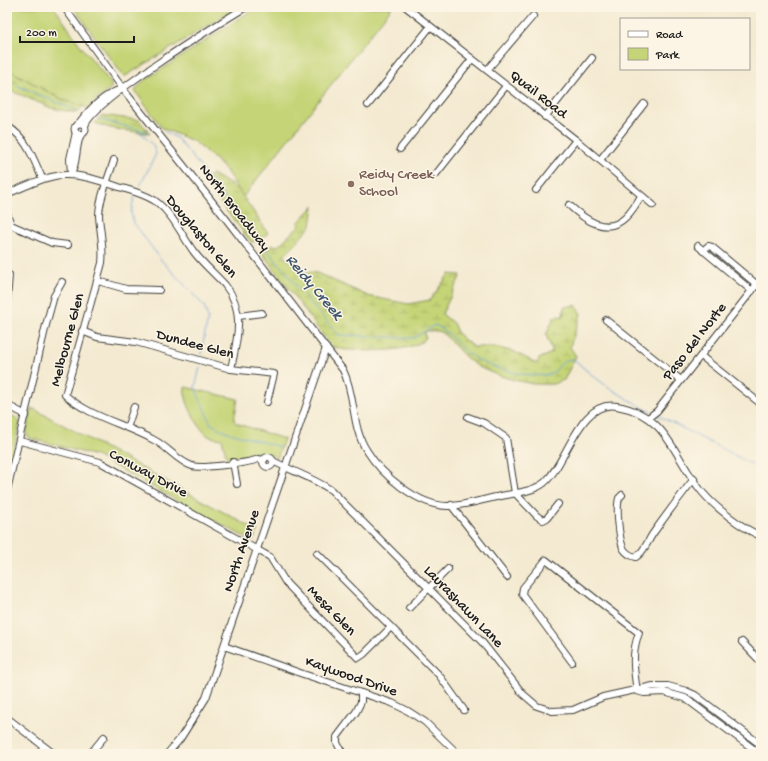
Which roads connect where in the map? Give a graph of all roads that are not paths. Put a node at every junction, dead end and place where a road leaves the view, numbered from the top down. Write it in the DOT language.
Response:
graph roads {
  1 [pos="64,7"];
  2 [pos="246,7"];
  3 [pos="406,7"];
  4 [pos="533,16"];
  5 [pos="430,27"];
  6 [pos="592,58"];
  7 [pos="472,59"];
  8 [pos="486,70"];
  9 [pos="506,86"];
  10 [pos="122,88"];
  11 [pos="644,104"];
  12 [pos="368,105"];
  13 [pos="546,117"];
  14 [pos="82,124"];
  15 [pos="7,126"];
  16 [pos="78,133"];
  17 [pos="576,140"];
  18 [pos="400,149"];
  19 [pos="114,160"];
  20 [pos="600,160"];
  21 [pos="71,174"];
  22 [pos="436,174"];
  23 [pos="42,178"];
  24 [pos="107,183"];
  25 [pos="536,190"];
  26 [pos="7,194"];
  27 [pos="641,196"];
  28 [pos="570,205"];
  29 [pos="653,205"];
  30 [pos="7,213"];
  31 [pos="68,245"];
  32 [pos="698,246"];
  33 [pos="703,251"];
  34 [pos="9,275"];
  35 [pos="98,281"];
  36 [pos="62,282"];
  37 [pos="760,284"];
  38 [pos="159,290"];
  39 [pos="752,291"];
  40 [pos="7,300"];
  41 [pos="262,313"];
  42 [pos="239,316"];
  43 [pos="606,320"];
  44 [pos="82,331"];
  45 [pos="326,348"];
  46 [pos="701,356"];
  47 [pos="231,369"];
  48 [pos="681,380"];
  49 [pos="267,402"];
  50 [pos="761,404"];
  51 [pos="7,405"];
  52 [pos="134,407"];
  53 [pos="26,415"];
  54 [pos="468,417"];
  55 [pos="648,418"];
  56 [pos="128,428"];
  57 [pos="20,441"];
  58 [pos="233,462"];
  59 [pos="285,468"];
  60 [pos="694,479"];
  61 [pos="237,484"];
  62 [pos="7,490"];
  63 [pos="516,493"];
  64 [pos="622,496"];
  65 [pos="558,504"];
  66 [pos="451,505"];
  67 [pos="761,536"];
  68 [pos="256,548"];
  69 [pos="317,553"];
  70 [pos="448,569"];
  71 [pos="507,577"];
  72 [pos="428,589"];
  73 [pos="409,608"];
  74 [pos="391,627"];
  75 [pos="742,642"];
  76 [pos="224,646"];
  77 [pos="572,662"];
  78 [pos="761,662"];
  79 [pos="637,691"];
  80 [pos="361,693"];
  81 [pos="464,710"];
  82 [pos="7,718"];
  83 [pos="104,736"];
  84 [pos="761,745"];
  85 [pos="44,746"];
  86 [pos="38,754"];
  87 [pos="54,754"];
  88 [pos="90,754"];
  89 [pos="167,754"];
  90 [pos="343,754"];
  91 [pos="458,754"];
  92 [pos="760,754"];
  1 -- 10 [label="street, North Broadway"];
  2 -- 10 [label="street"];
  3 -- 5 [label="street, Quail Road"];
  4 -- 8 [label="street"];
  5 -- 7 [label="street, Quail Road"];
  5 -- 12 [label="street"];
  6 -- 13 [label="street"];
  7 -- 8 [label="street, Quail Road"];
  7 -- 18 [label="street"];
  8 -- 9 [label="street, Quail Road"];
  9 -- 13 [label="street, Quail Road"];
  9 -- 22 [label="street"];
  10 -- 14 [label="street"];
  10 -- 45 [label="street, North Broadway"];
  11 -- 20 [label="street"];
  13 -- 17 [label="street, Quail Road"];
  14 -- 16 [label="street"];
  14 -- 16 [label="street"];
  15 -- 23 [label="street"];
  16 -- 21 [label="street"];
  17 -- 20 [label="street, Quail Road"];
  17 -- 25 [label="street"];
  19 -- 24 [label="street, Melbourne Glen"];
  20 -- 27 [label="street, Quail Road"];
  21 -- 23 [label="street, Douglaston Glen"];
  21 -- 24 [label="street, Douglaston Glen"];
  23 -- 26 [label="street, Douglaston Glen"];
  24 -- 35 [label="street, Melbourne Glen"];
  24 -- 42 [label="street, Douglaston Glen"];
  27 -- 28 [label="street"];
  27 -- 29 [label="street, Quail Road"];
  30 -- 31 [label="street"];
  32 -- 33 [label="street"];
  33 -- 37 [label="street"];
  33 -- 39 [label="street"];
  34 -- 40 [label="street"];
  35 -- 38 [label="street"];
  35 -- 44 [label="street, Melbourne Glen"];
  36 -- 53 [label="street"];
  37 -- 39 [label="street, Paso del Norte"];
  39 -- 46 [label="street, Paso del Norte"];
  41 -- 42 [label="street"];
  42 -- 47 [label="street, Douglaston Glen"];
  43 -- 48 [label="street"];
  44 -- 47 [label="street, Dundee Glen"];
  44 -- 56 [label="street, Melbourne Glen"];
  45 -- 59 [label="street, North Avenue"];
  45 -- 66 [label="street, North Broadway"];
  46 -- 48 [label="street, Paso del Norte"];
  46 -- 50 [label="street"];
  47 -- 49 [label="street, Dundee Glen"];
  48 -- 55 [label="street, Paso del Norte"];
  51 -- 53 [label="street"];
  52 -- 56 [label="street"];
  53 -- 57 [label="street"];
  54 -- 63 [label="street"];
  55 -- 60 [label="street, North Broadway"];
  55 -- 63 [label="street, North Broadway"];
  56 -- 58 [label="street, Melbourne Glen"];
  57 -- 62 [label="street"];
  57 -- 68 [label="street, Conway Drive"];
  58 -- 59 [label="street, Melbourne Glen"];
  58 -- 61 [label="street"];
  59 -- 68 [label="street, North Avenue"];
  59 -- 72 [label="street, Laurashawn Lane"];
  60 -- 64 [label="street"];
  60 -- 67 [label="street, North Broadway"];
  63 -- 65 [label="street"];
  63 -- 66 [label="street, North Broadway"];
  66 -- 71 [label="street"];
  68 -- 74 [label="street, Mesa Glen"];
  68 -- 76 [label="street, North Avenue"];
  69 -- 74 [label="street"];
  70 -- 72 [label="street"];
  72 -- 73 [label="street"];
  72 -- 79 [label="street, Laurashawn Lane"];
  74 -- 81 [label="street"];
  75 -- 78 [label="street"];
  76 -- 80 [label="street, Kaywood Drive"];
  76 -- 89 [label="street, North Avenue"];
  77 -- 79 [label="street"];
  79 -- 84 [label="street, Laurashawn Lane"];
  79 -- 92 [label="street, Laurashawn Lane"];
  80 -- 90 [label="street"];
  80 -- 91 [label="street, Kaywood Drive"];
  82 -- 85 [label="street"];
  83 -- 88 [label="street"];
  85 -- 86 [label="street"];
  85 -- 87 [label="street"];
}
